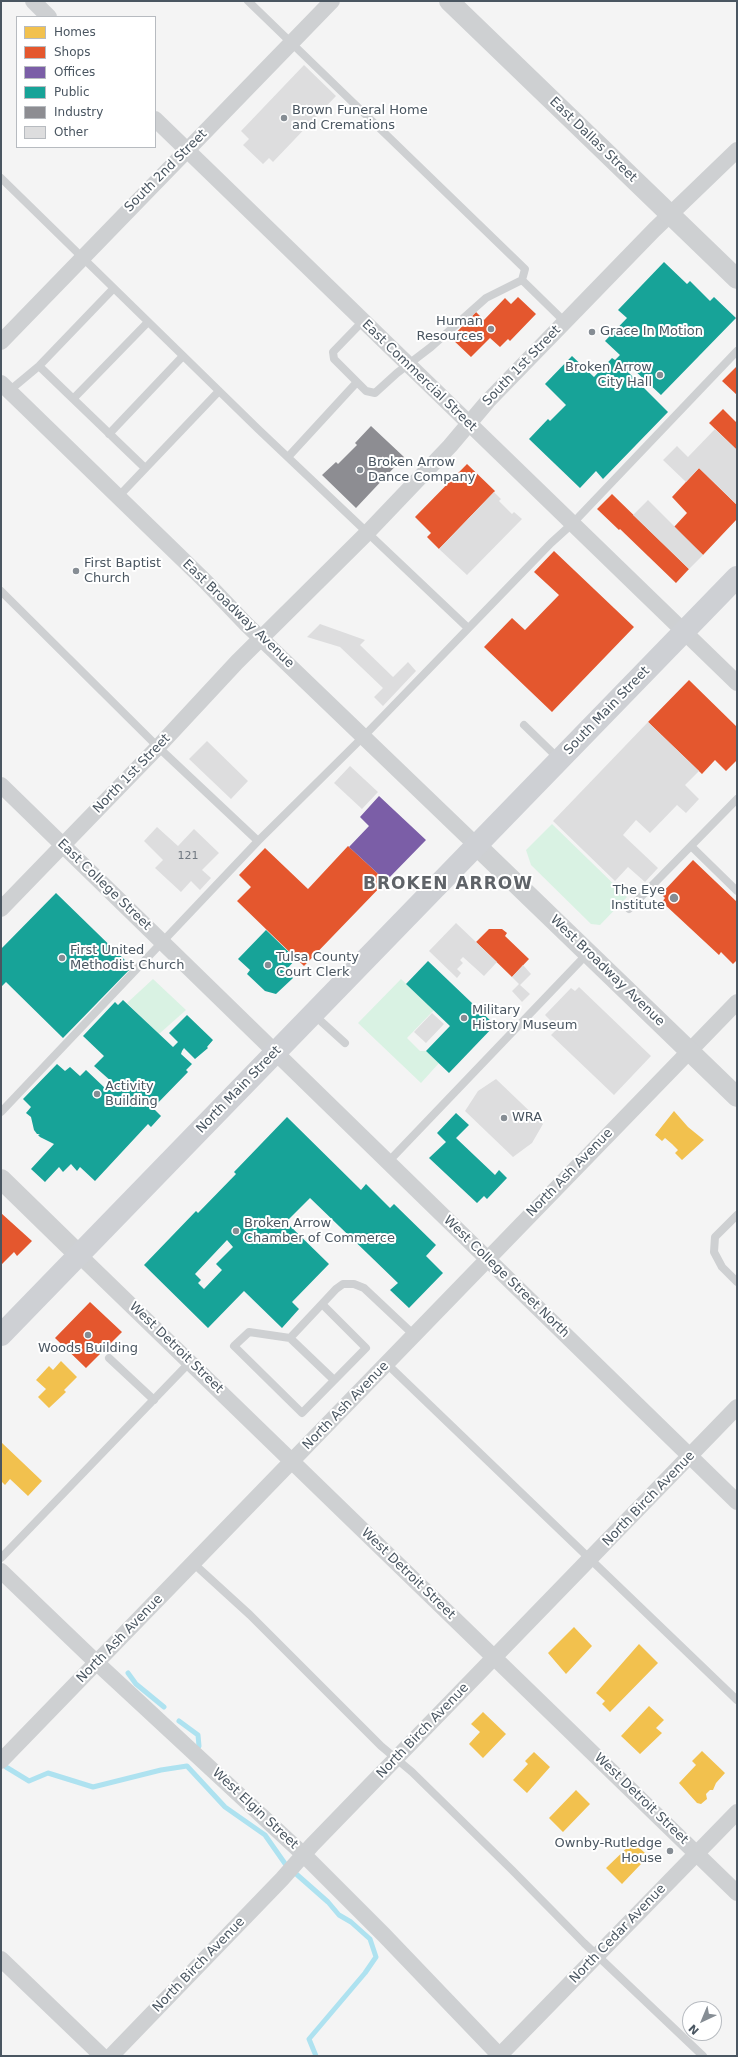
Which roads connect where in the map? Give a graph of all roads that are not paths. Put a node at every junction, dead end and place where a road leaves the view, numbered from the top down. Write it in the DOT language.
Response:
graph roads {
  1 [pos="33,1"];
  2 [pos="248,1"];
  3 [pos="332,1"];
  4 [pos="449,1"];
  5 [pos="48,16"];
  6 [pos="290,43"];
  7 [pos="156,121"];
  8 [pos="186,150"];
  9 [pos="737,150"];
  10 [pos="1,178"];
  11 [pos="670,214"];
  12 [pos="83,257"];
  13 [pos="737,279"];
  14 [pos="522,280"];
  15 [pos="113,289"];
  16 [pos="363,321"];
  17 [pos="148,322"];
  18 [pos="565,322"];
  19 [pos="1,342"];
  20 [pos="737,351"];
  21 [pos="183,356"];
  22 [pos="408,364"];
  23 [pos="39,366"];
  24 [pos="357,382"];
  25 [pos="5,387"];
  26 [pos="219,391"];
  27 [pos="73,399"];
  28 [pos="469,424"];
  29 [pos="109,434"];
  30 [pos="288,456"];
  31 [pos="145,468"];
  32 [pos="118,497"];
  33 [pos="572,524"];
  34 [pos="367,533"];
  35 [pos="737,577"];
  36 [pos="1,591"];
  37 [pos="468,628"];
  38 [pos="684,632"];
  39 [pos="262,638"];
  40 [pos="737,683"];
  41 [pos="524,725"];
  42 [pos="364,736"];
  43 [pos="158,747"];
  44 [pos="559,760"];
  45 [pos="1,785"];
  46 [pos="737,799"];
  47 [pos="258,842"];
  48 [pos="63,845"];
  49 [pos="476,845"];
  50 [pos="690,846"];
  51 [pos="737,891"];
  52 [pos="1,909"];
  53 [pos="629,909"];
  54 [pos="163,942"];
  55 [pos="588,952"];
  56 [pos="737,1002"];
  57 [pos="312,1013"];
  58 [pos="345,1043"];
  59 [pos="689,1051"];
  60 [pos="276,1052"];
  61 [pos="737,1097"];
  62 [pos="1,1112"];
  63 [pos="389,1161"];
  64 [pos="1,1179"];
  65 [pos="737,1215"];
  66 [pos="79,1255"];
  67 [pos="488,1259"];
  68 [pos="737,1282"];
  69 [pos="322,1304"];
  70 [pos="1,1335"];
  71 [pos="414,1335"];
  72 [pos="290,1338"];
  73 [pos="109,1358"];
  74 [pos="190,1362"];
  75 [pos="387,1364"];
  76 [pos="334,1380"];
  77 [pos="154,1400"];
  78 [pos="737,1408"];
  79 [pos="691,1455"];
  80 [pos="292,1462"];
  81 [pos="737,1502"];
  82 [pos="1,1558"];
  83 [pos="591,1559"];
  84 [pos="193,1563"];
  85 [pos="1,1571"];
  86 [pos="495,1658"];
  87 [pos="97,1663"];
  88 [pos="737,1700"];
  89 [pos="396,1759"];
  90 [pos="1,1761"];
  91 [pos="737,1812"];
  92 [pos="697,1854"];
  93 [pos="300,1859"];
  94 [pos="737,1893"];
  95 [pos="597,1956"];
  96 [pos="1,1960"];
  97 [pos="102,2056"];
  98 [pos="111,2056"];
  99 [pos="500,2056"];
  100 [pos="703,2056"];
  1 -- 5 [label="street"];
  2 -- 6 [label="lane"];
  3 -- 6 [label="street, South 2nd Street"];
  4 -- 11 [label="street, East Dallas Street"];
  6 -- 8 [label="street, South 2nd Street"];
  6 -- 14 [label="lane"];
  7 -- 8 [label="street, East Commercial Street"];
  8 -- 12 [label="street, South 2nd Street"];
  8 -- 16 [label="street, East Commercial Street"];
  9 -- 11 [label="street, South 1st Street"];
  10 -- 12 [label="lane"];
  11 -- 13 [label="street, East Dallas Street"];
  11 -- 18 [label="street, South 1st Street"];
  12 -- 15 [label="lane"];
  12 -- 19 [label="street, South 2nd Street"];
  14 -- 18 [label="lane"];
  14 -- 22 [label="lane"];
  15 -- 17 [label="lane"];
  15 -- 23 [label="lane"];
  16 -- 22 [label="street, East Commercial Street"];
  16 -- 24 [label="lane"];
  17 -- 21 [label="lane"];
  17 -- 27 [label="lane"];
  18 -- 28 [label="street, South 1st Street"];
  20 -- 33 [label="lane"];
  21 -- 26 [label="lane"];
  21 -- 29 [label="lane"];
  22 -- 24 [label="lane"];
  22 -- 28 [label="street, East Commercial Street"];
  23 -- 25 [label="lane"];
  23 -- 27 [label="lane"];
  24 -- 30 [label="lane"];
  25 -- 32 [label="street, East Broadway Avenue"];
  26 -- 30 [label="lane"];
  26 -- 31 [label="lane"];
  27 -- 29 [label="lane"];
  28 -- 33 [label="street, East Commercial Street"];
  28 -- 34 [label="street, South 1st Street"];
  29 -- 31 [label="lane"];
  30 -- 34 [label="lane"];
  31 -- 32 [label="lane"];
  32 -- 39 [label="street, East Broadway Avenue"];
  33 -- 37 [label="lane"];
  33 -- 38 [label="street, East Commercial Street"];
  34 -- 37 [label="lane"];
  34 -- 39 [label="street, South 1st Street"];
  35 -- 38 [label="main road, South Main Street"];
  36 -- 43 [label="lane"];
  37 -- 42 [label="lane"];
  38 -- 40 [label="street, East Commercial Street"];
  38 -- 44 [label="main road, South Main Street"];
  39 -- 42 [label="street, East Broadway Avenue"];
  39 -- 43 [label="street, North 1st Street"];
  41 -- 44 [label="lane"];
  42 -- 47 [label="lane"];
  42 -- 49 [label="street, East Broadway Avenue"];
  43 -- 47 [label="lane"];
  43 -- 48 [label="street, North 1st Street"];
  44 -- 49 [label="main road, South Main Street"];
  45 -- 48 [label="street, East College Street"];
  46 -- 50 [label="lane"];
  47 -- 54 [label="lane"];
  48 -- 52 [label="street, North 1st Street"];
  48 -- 54 [label="street, East College Street"];
  49 -- 55 [label="street, West Broadway Avenue"];
  49 -- 57 [label="main road, North Main Street"];
  50 -- 51 [label="lane"];
  50 -- 53 [label="lane"];
  54 -- 60 [label="street, East College Street"];
  54 -- 62 [label="lane"];
  55 -- 59 [label="street, West Broadway Avenue"];
  55 -- 63 [label="lane"];
  56 -- 59 [label="street, North Ash Avenue"];
  57 -- 58 [label="lane"];
  57 -- 60 [label="main road, North Main Street"];
  59 -- 61 [label="street, West Broadway Avenue"];
  59 -- 67 [label="street, North Ash Avenue"];
  60 -- 63 [label="street, West College Street North"];
  60 -- 66 [label="main road, North Main Street"];
  63 -- 67 [label="street, West College Street North"];
  64 -- 66 [label="street"];
  65 -- 68 [label="lane"];
  66 -- 70 [label="main road, North Main Street"];
  66 -- 74 [label="street, West Detroit Street"];
  67 -- 71 [label="street, North Ash Avenue"];
  67 -- 79 [label="street, West College Street North"];
  69 -- 71 [label="lane"];
  69 -- 72 [label="lane"];
  69 -- 76 [label="lane"];
  71 -- 75 [label="street, North Ash Avenue"];
  72 -- 76 [label="lane"];
  72 -- 76 [label="lane"];
  73 -- 77 [label="lane"];
  74 -- 77 [label="lane"];
  74 -- 80 [label="street, West Detroit Street"];
  75 -- 80 [label="street, North Ash Avenue"];
  75 -- 83 [label="lane"];
  77 -- 82 [label="lane"];
  78 -- 79 [label="street, North Birch Avenue"];
  79 -- 81 [label="street, West College Street North"];
  79 -- 83 [label="street, North Birch Avenue"];
  80 -- 84 [label="street, North Ash Avenue"];
  80 -- 86 [label="street, West Detroit Street"];
  83 -- 86 [label="street, North Birch Avenue"];
  83 -- 88 [label="lane"];
  84 -- 87 [label="street, North Ash Avenue"];
  84 -- 89 [label="lane"];
  85 -- 87 [label="street, West Elgin Street"];
  86 -- 89 [label="street, North Birch Avenue"];
  86 -- 92 [label="street, West Detroit Street"];
  87 -- 90 [label="street, North Ash Avenue"];
  87 -- 93 [label="street, West Elgin Street"];
  89 -- 93 [label="street, North Birch Avenue"];
  89 -- 95 [label="lane"];
  91 -- 92 [label="street, North Cedar Avenue"];
  92 -- 94 [label="street, West Detroit Street"];
  92 -- 95 [label="street, North Cedar Avenue"];
  93 -- 98 [label="street, North Birch Avenue"];
  93 -- 99 [label="street, West Elgin Street"];
  95 -- 99 [label="street, North Cedar Avenue"];
  95 -- 100 [label="lane"];
  96 -- 97 [label="street"];
}
